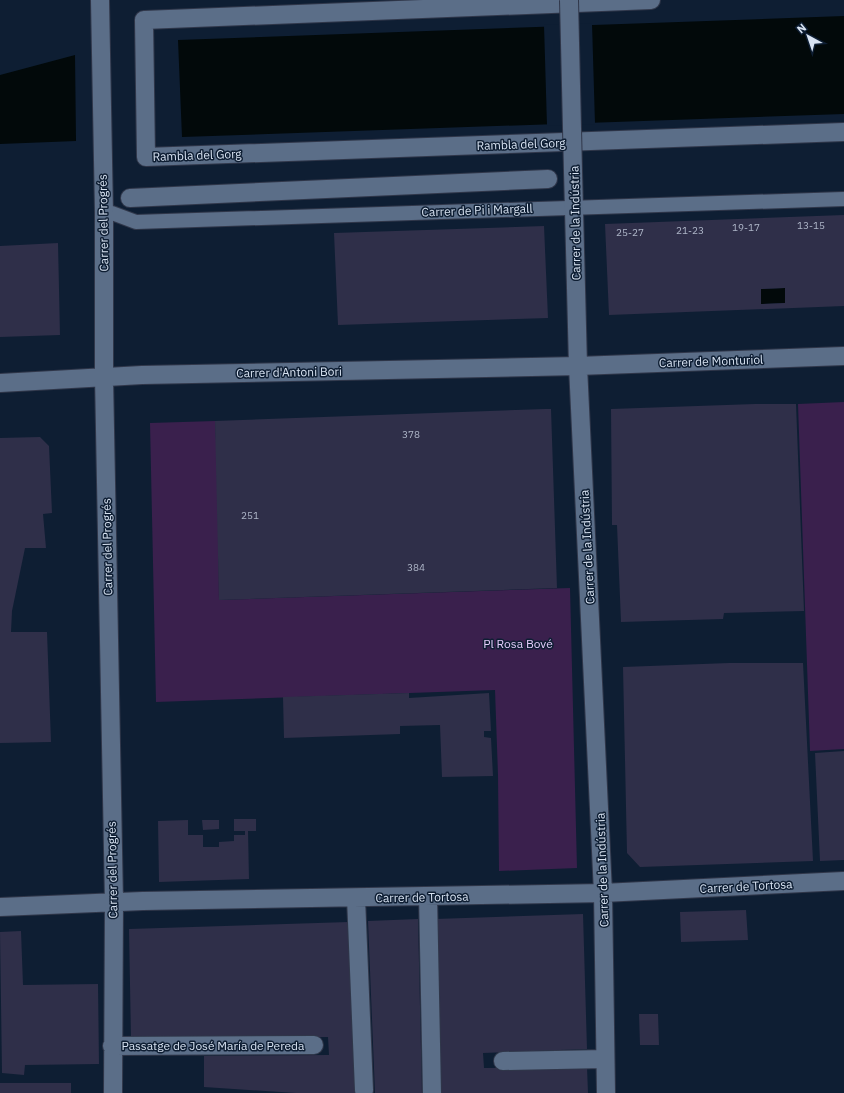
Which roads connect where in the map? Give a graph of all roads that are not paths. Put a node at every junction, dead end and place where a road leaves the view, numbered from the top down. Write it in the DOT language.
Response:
graph roads {
  1 [pos="100,0"];
  2 [pos="569,0"];
  3 [pos="651,0"];
  4 [pos="844,132"];
  5 [pos="548,179"];
  6 [pos="130,198"];
  7 [pos="844,198"];
  8 [pos="574,207"];
  9 [pos="112,213"];
  10 [pos="844,356"];
  11 [pos="578,366"];
  12 [pos="104,377"];
  13 [pos="0,383"];
  14 [pos="844,881"];
  15 [pos="603,893"];
  16 [pos="428,896"];
  17 [pos="356,898"];
  18 [pos="114,902"];
  19 [pos="0,906"];
  20 [pos="314,1045"];
  21 [pos="112,1046"];
  22 [pos="604,1058"];
  23 [pos="503,1060"];
  24 [pos="364,1090"];
  25 [pos="113,1093"];
  26 [pos="432,1093"];
  27 [pos="606,1093"];
  1 -- 12 [label="street, Carrer del Progrés"];
  2 -- 8 [label="street, Carrer de la Indústria, bridge"];
  3 -- 4 [label="street, Rambla del Gorg"];
  5 -- 6 [label="street"];
  7 -- 8 [label="street, Carrer de Pi i Margall"];
  8 -- 9 [label="street, Carrer de Pi i Margall"];
  8 -- 11 [label="street, Carrer de la Indústria"];
  10 -- 11 [label="street, Carrer de Monturiol"];
  11 -- 12 [label="street, Carrer d'Antoni Bori"];
  11 -- 15 [label="street, Carrer de la Indústria"];
  12 -- 13 [label="street, Carrer d'Antoni Bori"];
  12 -- 18 [label="street, Carrer del Progrés"];
  14 -- 15 [label="street, Carrer de Tortosa"];
  15 -- 16 [label="street, Carrer de Tortosa"];
  15 -- 22 [label="street, Carrer de la Indústria"];
  16 -- 17 [label="street, Carrer de Tortosa"];
  16 -- 26 [label="street"];
  17 -- 18 [label="street, Carrer de Tortosa"];
  17 -- 24 [label="street"];
  18 -- 19 [label="street, Carrer de Tortosa"];
  18 -- 21 [label="street, Carrer del Progrés"];
  20 -- 21 [label="street, Passatge de José María de Pereda"];
  21 -- 25 [label="street, Carrer del Progrés"];
  22 -- 23 [label="street"];
  22 -- 27 [label="street, Carrer de la Indústria"];
}
